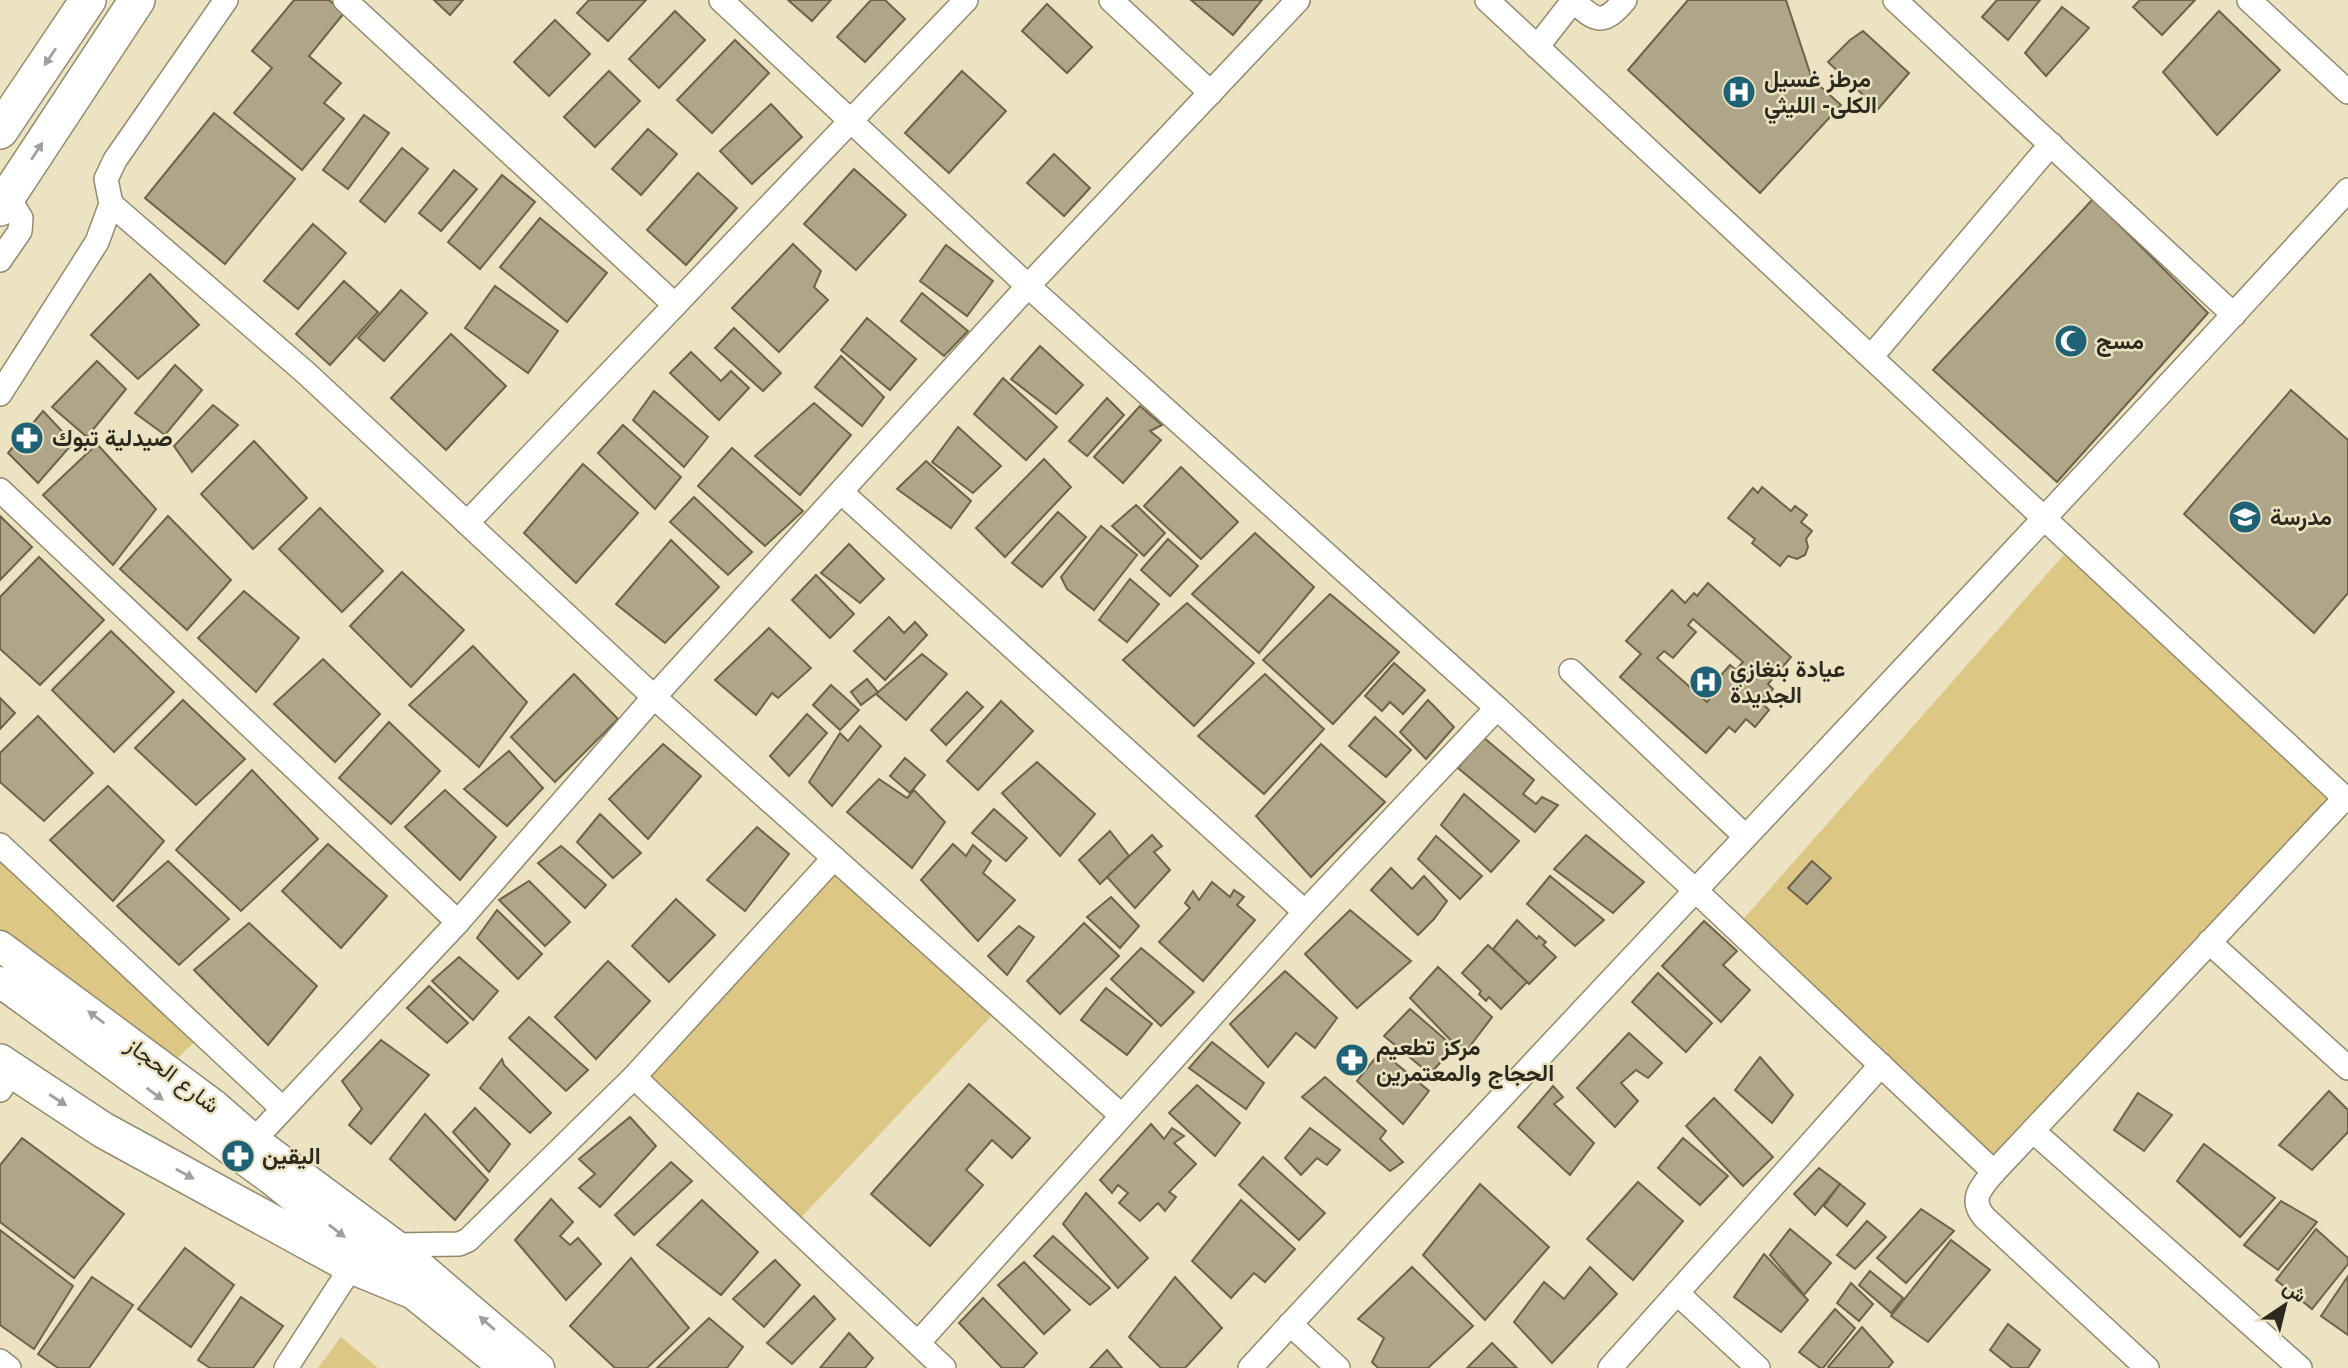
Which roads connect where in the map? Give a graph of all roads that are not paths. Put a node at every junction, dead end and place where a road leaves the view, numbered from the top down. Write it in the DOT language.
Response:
graph roads {
  1 [pos="88,0"];
  2 [pos="137,0"];
  3 [pos="226,0"];
  4 [pos="345,0"];
  5 [pos="721,0"];
  6 [pos="966,0"];
  7 [pos="1111,0"];
  8 [pos="1298,0"];
  9 [pos="1487,0"];
  10 [pos="1625,0"];
  11 [pos="1895,0"];
  12 [pos="2249,0"];
  13 [pos="1572,1"];
  14 [pos="1538,47"];
  15 [pos="2348,92"];
  16 [pos="1211,93"];
  17 [pos="852,120"];
  18 [pos="0,131"];
  19 [pos="2051,144"];
  20 [pos="2348,190"];
  21 [pos="4,202"];
  22 [pos="111,204"];
  23 [pos="0,260"];
  24 [pos="1028,286"];
  25 [pos="675,305"];
  26 [pos="2234,314"];
  27 [pos="1871,357"];
  28 [pos="0,394"];
  29 [pos="0,490"];
  30 [pos="841,492"];
  31 [pos="2046,519"];
  32 [pos="467,523"];
  33 [pos="1571,671"];
  34 [pos="654,697"];
  35 [pos="1497,708"];
  36 [pos="2346,799"];
  37 [pos="1745,836"];
  38 [pos="0,845"];
  39 [pos="834,858"];
  40 [pos="1695,890"];
  41 [pos="1305,912"];
  42 [pos="458,922"];
  43 [pos="2209,942"];
  44 [pos="0,946"];
  45 [pos="0,982"];
  46 [pos="1881,1065"];
  47 [pos="2348,1068"];
  48 [pos="4,1074"];
  49 [pos="634,1077"];
  50 [pos="283,1109"];
  51 [pos="1121,1115"];
  52 [pos="2033,1131"];
  53 [pos="254,1140"];
  54 [pos="1994,1172"];
  55 [pos="395,1245"];
  56 [pos="352,1266"];
  57 [pos="413,1291"];
  58 [pos="1677,1293"];
  59 [pos="1290,1324"];
  60 [pos="918,1343"];
  61 [pos="0,1362"];
  62 [pos="9,1368"];
  63 [pos="286,1368"];
  64 [pos="505,1368"];
  65 [pos="538,1368"];
  66 [pos="944,1368"];
  67 [pos="1250,1368"];
  68 [pos="1338,1368"];
  69 [pos="1609,1368"];
  70 [pos="1758,1368"];
  71 [pos="2147,1368"];
  72 [pos="2300,1368"];
  1 -- 18 [label="highway, one-way"];
  21 -- 2 [label="highway, one-way"];
  3 -- 22 [label="street"];
  4 -- 25 [label="street"];
  5 -- 17 [label="street"];
  6 -- 17 [label="street"];
  7 -- 16 [label="street"];
  8 -- 16 [label="street"];
  9 -- 14 [label="street"];
  10 -- 13 [label="street"];
  11 -- 19 [label="street"];
  12 -- 15 [label="street"];
  13 -- 14 [label="street"];
  14 -- 27 [label="street"];
  16 -- 24 [label="street"];
  17 -- 24 [label="street"];
  17 -- 25 [label="street"];
  19 -- 26 [label="street"];
  19 -- 27 [label="street"];
  20 -- 26 [label="street"];
  21 -- 23 [label="street"];
  22 -- 28 [label="street"];
  22 -- 32 [label="street"];
  24 -- 30 [label="street"];
  24 -- 35 [label="street"];
  25 -- 32 [label="street"];
  26 -- 31 [label="street"];
  27 -- 31 [label="street"];
  29 -- 42 [label="street"];
  30 -- 34 [label="street"];
  30 -- 41 [label="street"];
  31 -- 36 [label="street"];
  31 -- 37 [label="street"];
  32 -- 34 [label="street"];
  33 -- 37 [label="street"];
  34 -- 39 [label="street"];
  34 -- 42 [label="street"];
  35 -- 40 [label="street"];
  35 -- 41 [label="street"];
  36 -- 43 [label="street"];
  37 -- 40 [label="street"];
  38 -- 50 [label="street"];
  39 -- 49 [label="street"];
  39 -- 51 [label="street"];
  40 -- 46 [label="street"];
  40 -- 59 [label="street"];
  41 -- 51 [label="street"];
  42 -- 50 [label="street"];
  43 -- 47 [label="street"];
  43 -- 52 [label="street"];
  53 -- 44 [label="main road, شارع الحجاز, one-way"];
  45 -- 57 [label="main road, شارع الحجاز, one-way"];
  46 -- 54 [label="street"];
  46 -- 58 [label="street"];
  48 -- 56 [label="highway, one-way"];
  49 -- 55 [label="street"];
  49 -- 60 [label="street"];
  50 -- 53 [label="street"];
  51 -- 60 [label="street"];
  52 -- 54 [label="street"];
  52 -- 72 [label="street"];
  53 -- 55 [label="main road, شارع الحجاز"];
  54 -- 71 [label="street"];
  65 -- 55 [label="main road, شارع الحجاز, one-way"];
  56 -- 57 [label="highway"];
  56 -- 63 [label="street"];
  57 -- 64 [label="main road, شارع الحجاز"];
  58 -- 69 [label="street"];
  58 -- 70 [label="street"];
  59 -- 67 [label="street"];
  59 -- 68 [label="street"];
  60 -- 66 [label="street"];
  61 -- 62 [label="street"];
}
